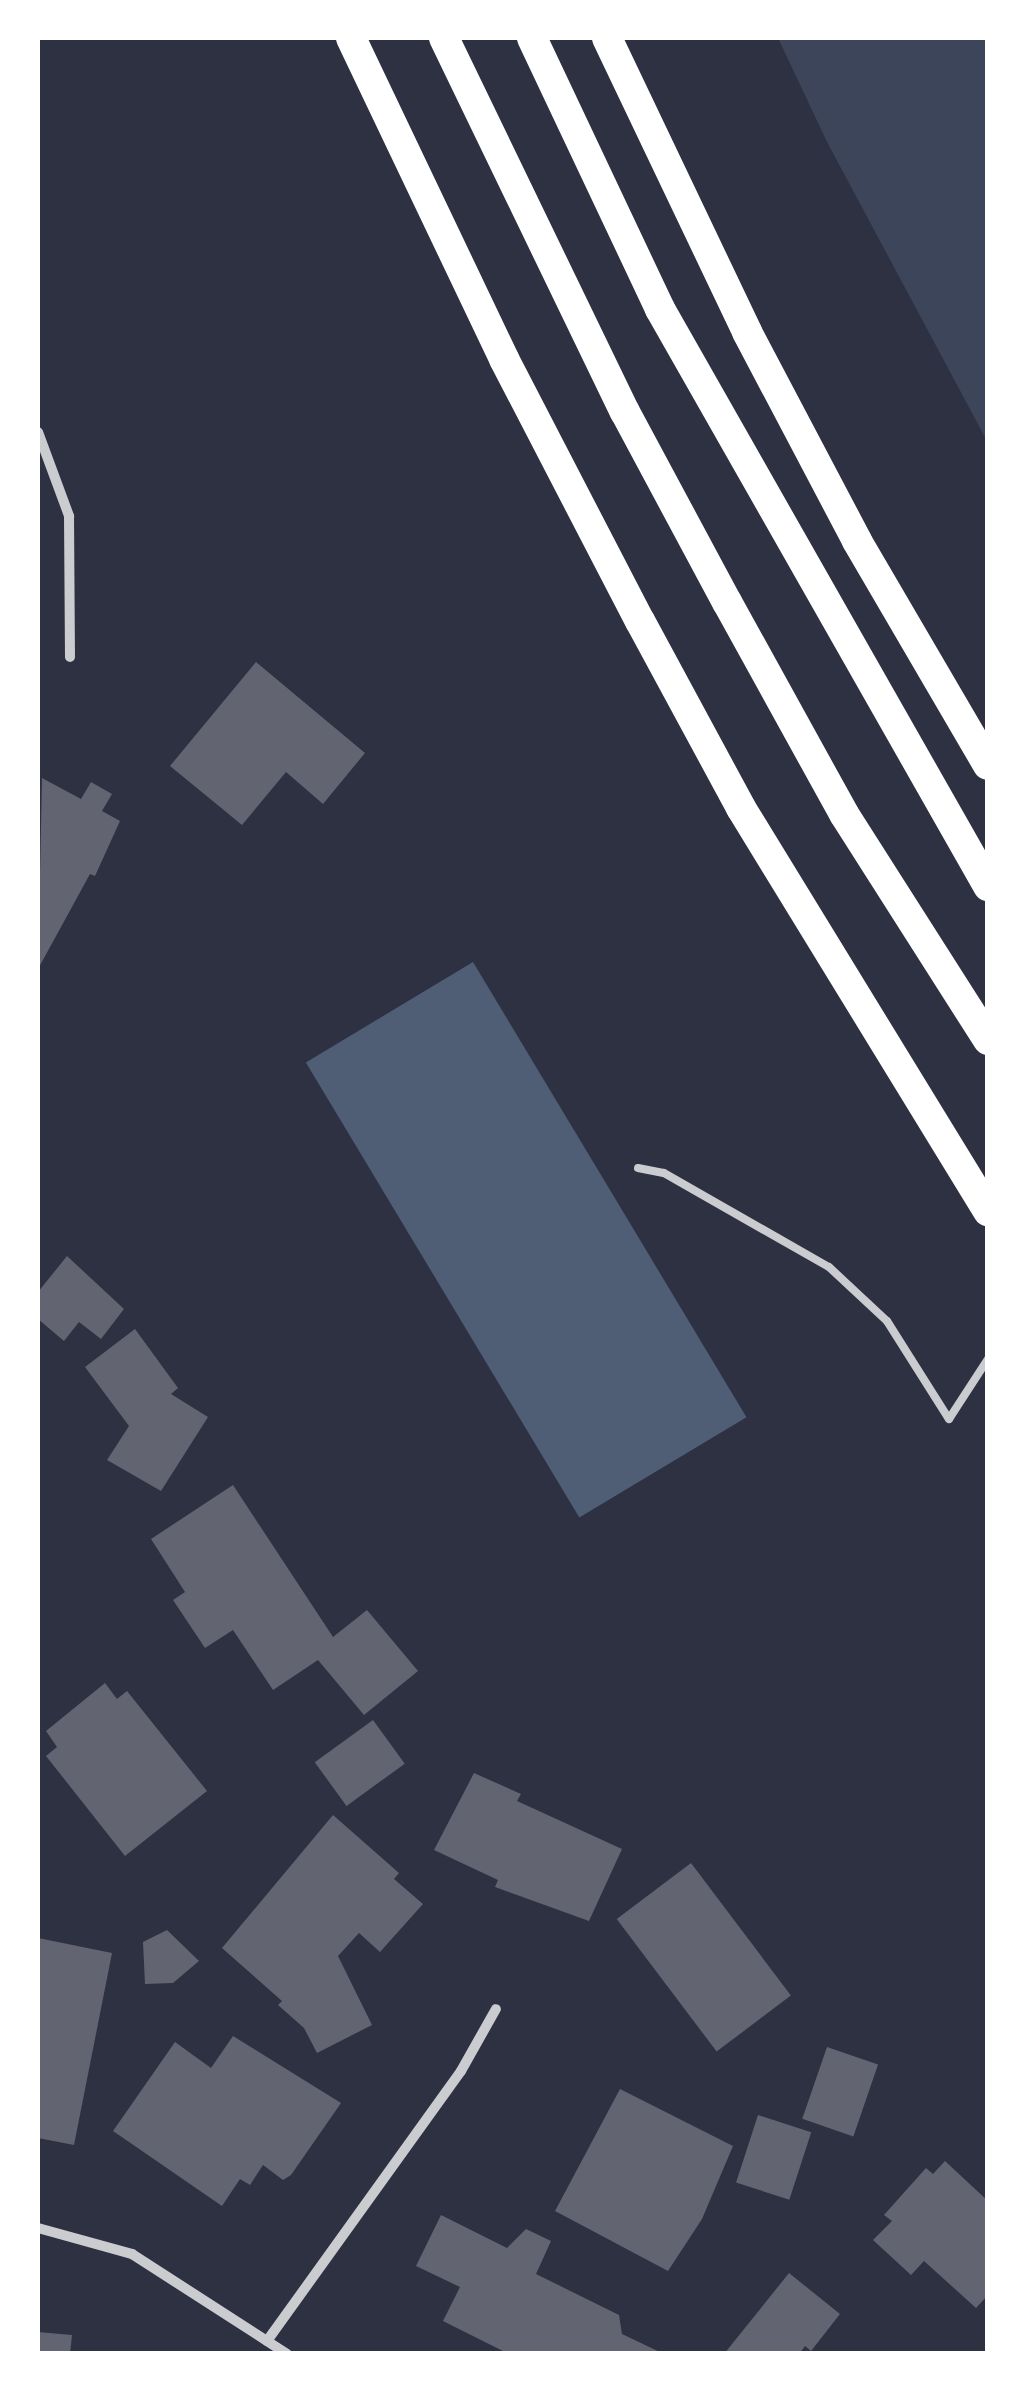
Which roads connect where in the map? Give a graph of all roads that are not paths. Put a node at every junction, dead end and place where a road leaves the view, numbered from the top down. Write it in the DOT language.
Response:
graph roads {
  1 [pos="334,38"];
  2 [pos="351,38"];
  3 [pos="444,38"];
  4 [pos="532,38"];
  5 [pos="607,38"];
  6 [pos="393,131"];
  7 [pos="38,432"];
  8 [pos="70,657"];
  9 [pos="988,765"];
  10 [pos="988,886"];
  11 [pos="988,1040"];
  12 [pos="638,1168"];
  13 [pos="988,1210"];
  14 [pos="988,1359"];
  15 [pos="496,2009"];
  16 [pos="38,2228"];
  17 [pos="267,2341"];
  18 [pos="287,2354"];
  1 -- 6 [label="highway"];
  2 -- 6 [label="highway"];
  3 -- 11 [label="highway"];
  4 -- 10 [label="highway"];
  5 -- 9 [label="highway"];
  6 -- 13 [label="highway"];
  7 -- 8 [label="street"];
  12 -- 14 [label="lane"];
  15 -- 17 [label="street"];
  16 -- 17 [label="street"];
  17 -- 18 [label="street"];
}
